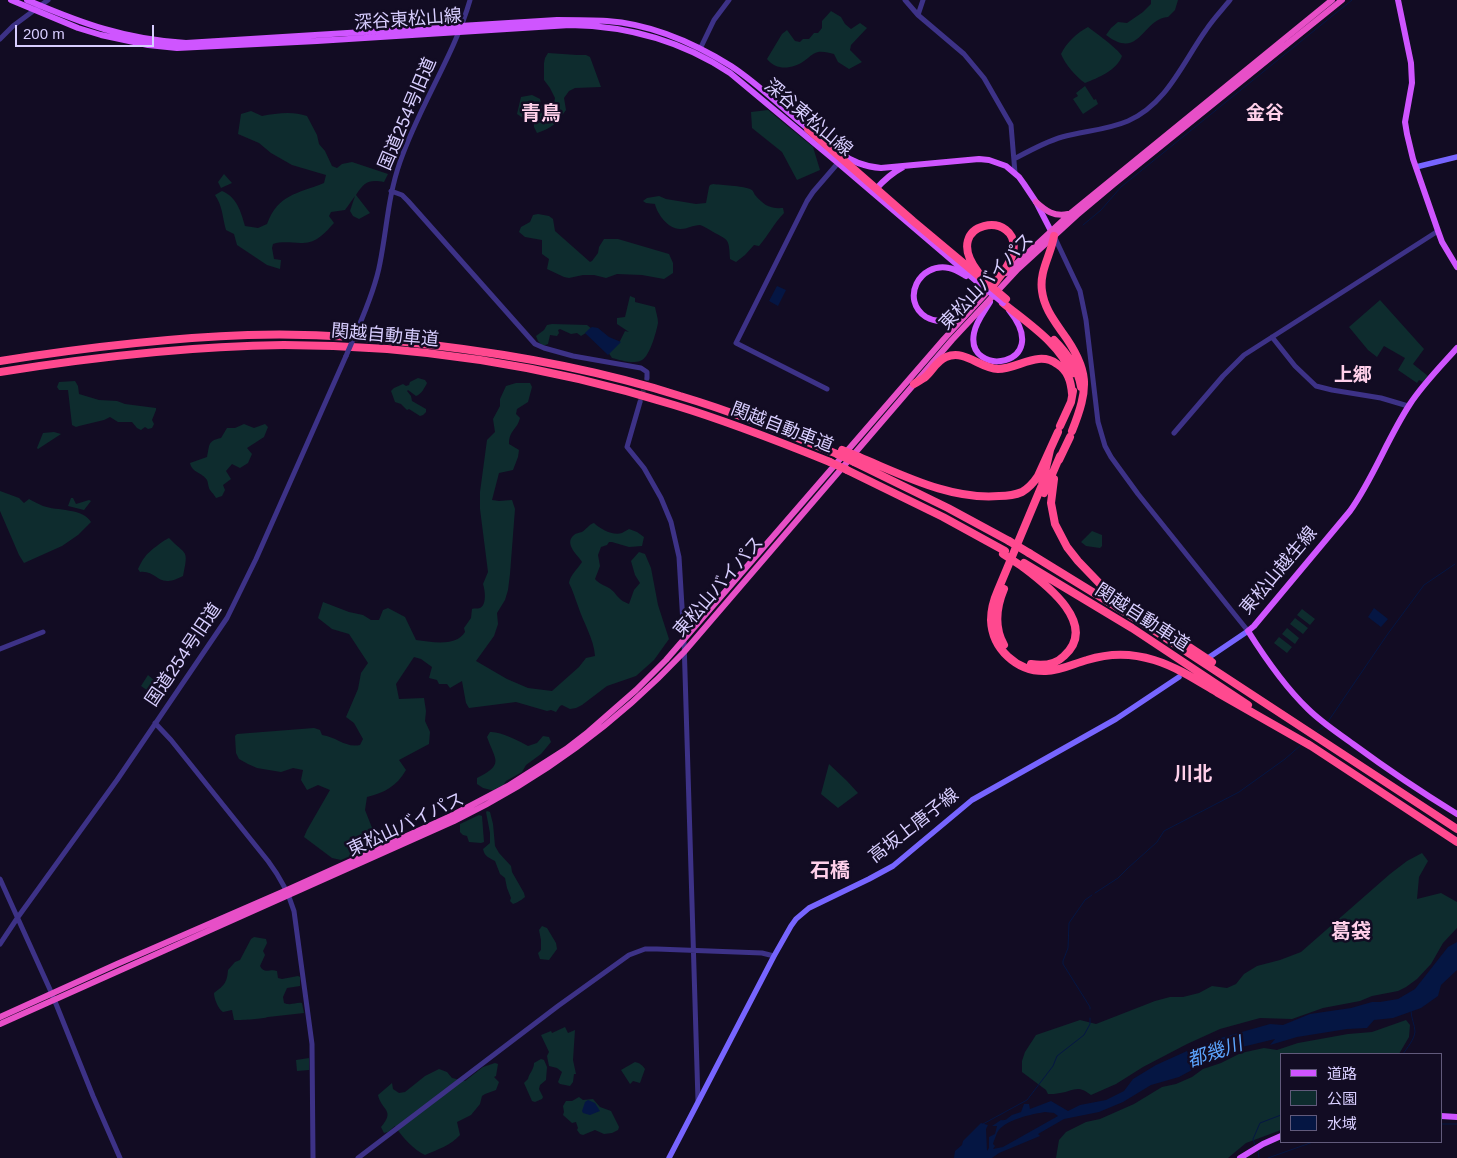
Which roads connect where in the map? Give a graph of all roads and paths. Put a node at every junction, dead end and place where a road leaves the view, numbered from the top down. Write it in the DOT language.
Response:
graph roads {
  1 [pos="11,0"];
  2 [pos="27,0"];
  3 [pos="48,0"];
  4 [pos="470,0"];
  5 [pos="730,0"];
  6 [pos="905,0"];
  7 [pos="923,0"];
  8 [pos="1230,0"];
  9 [pos="1332,0"];
  10 [pos="1342,0"];
  11 [pos="1398,0"];
  12 [pos="41,6"];
  13 [pos="34,10"];
  14 [pos="918,15"];
  15 [pos="460,28"];
  16 [pos="0,39"];
  17 [pos="700,49"];
  18 [pos="808,129"];
  19 [pos="1457,157"];
  20 [pos="1014,160"];
  21 [pos="838,163"];
  22 [pos="907,166"];
  23 [pos="1416,167"];
  24 [pos="1015,173"];
  25 [pos="876,189"];
  26 [pos="392,191"];
  27 [pos="1036,202"];
  28 [pos="1072,212"];
  29 [pos="1438,231"];
  30 [pos="1052,233"];
  31 [pos="1457,267"];
  32 [pos="999,283"];
  33 [pos="984,284"];
  34 [pos="979,300"];
  35 [pos="1004,301"];
  36 [pos="1272,337"];
  37 [pos="1457,348"];
  38 [pos="0,362"];
  39 [pos="0,372"];
  40 [pos="647,378"];
  41 [pos="914,384"];
  42 [pos="827,389"];
  43 [pos="1072,394"];
  44 [pos="640,402"];
  45 [pos="1408,406"];
  46 [pos="1081,407"];
  47 [pos="1174,433"];
  48 [pos="1050,450"];
  49 [pos="1060,456"];
  50 [pos="857,459"];
  51 [pos="1024,565"];
  52 [pos="1248,631"];
  53 [pos="43,632"];
  54 [pos="684,640"];
  55 [pos="0,649"];
  56 [pos="684,652"];
  57 [pos="1208,658"];
  58 [pos="1179,677"];
  59 [pos="1248,692"];
  60 [pos="155,723"];
  61 [pos="1284,729"];
  62 [pos="1457,814"];
  63 [pos="1457,829"];
  64 [pos="1457,842"];
  65 [pos="0,879"];
  66 [pos="288,892"];
  67 [pos="18,916"];
  68 [pos="0,944"];
  69 [pos="694,950"];
  70 [pos="774,956"];
  71 [pos="54,997"];
  72 [pos="0,1017"];
  73 [pos="0,1024"];
  74 [pos="698,1102"];
  75 [pos="1442,1116"];
  76 [pos="1457,1117"];
  77 [pos="1280,1136"];
  78 [pos="120,1158"];
  79 [pos="313,1158"];
  80 [pos="358,1158"];
  81 [pos="669,1158"];
  82 [pos="1240,1158"];
  1 -- 13 [label="main road, 深谷東松山線"];
  2 -- 12 [label="main road, 深谷東松山線"];
  3 -- 12 [label="street"];
  4 -- 15 [label="street, 国道254号旧道"];
  5 -- 17 [label="street"];
  6 -- 14 [label="street"];
  7 -- 14 [label="street"];
  8 -- 20 [label="street"];
  9 -- 28 [label="highway, 東松山バイパス"];
  10 -- 30 [label="highway, 東松山バイパス"];
  11 -- 23 [label="main road"];
  12 -- 13 [label="street"];
  12 -- 15 [label="main road, 深谷東松山線"];
  13 -- 15 [label="main road, 深谷東松山線"];
  13 -- 16 [label="street"];
  14 -- 20 [label="street"];
  15 -- 17 [label="main road, 深谷東松山線"];
  15 -- 21 [label="main road, 深谷東松山線"];
  15 -- 26 [label="street, 国道254号旧道"];
  17 -- 18 [label="main road, 深谷東松山線"];
  18 -- 22 [label="main road, 深谷東松山線"];
  18 -- 25 [label="highway"];
  19 -- 23 [label="main road"];
  20 -- 24 [label="street"];
  21 -- 33 [label="main road, 深谷東松山線"];
  21 -- 42 [label="street"];
  22 -- 24 [label="main road, 深谷東松山線"];
  22 -- 25 [label="main road, 深谷東松山線"];
  23 -- 29 [label="main road"];
  24 -- 27 [label="main road, 深谷東松山線"];
  25 -- 33 [label="highway"];
  26 -- 40 [label="street"];
  26 -- 60 [label="street, 国道254号旧道, bridge"];
  27 -- 28 [label="highway"];
  27 -- 30 [label="main road, 深谷東松山線"];
  28 -- 30 [label="highway, 東松山バイパス"];
  29 -- 31 [label="main road"];
  29 -- 36 [label="street"];
  30 -- 32 [label="highway, 東松山バイパス"];
  30 -- 46 [label="highway"];
  30 -- 52 [label="street"];
  32 -- 33 [label="highway"];
  32 -- 34 [label="highway, 東松山バイパス"];
  32 -- 35 [label="main road"];
  32 -- 41 [label="highway, 東松山バイパス"];
  33 -- 34 [label="main road"];
  33 -- 35 [label="highway, bridge"];
  34 -- 54 [label="highway, 東松山バイパス"];
  35 -- 43 [label="highway"];
  35 -- 46 [label="highway"];
  36 -- 45 [label="street"];
  36 -- 47 [label="street"];
  37 -- 45 [label="main road, 東松山越生線"];
  38 -- 50 [label="highway, 関越自動車道, bridge"];
  39 -- 51 [label="highway, 関越自動車道, bridge"];
  41 -- 43 [label="highway"];
  41 -- 56 [label="highway, 東松山バイパス"];
  43 -- 48 [label="highway"];
  44 -- 54 [label="street"];
  45 -- 52 [label="main road, 東松山越生線"];
  46 -- 49 [label="highway"];
  48 -- 50 [label="highway"];
  48 -- 61 [label="highway"];
  49 -- 51 [label="highway"];
  49 -- 59 [label="highway"];
  50 -- 59 [label="highway, 関越自動車道, bridge"];
  51 -- 61 [label="highway, 関越自動車道"];
  52 -- 57 [label="main road"];
  52 -- 62 [label="main road, 東松山越生線"];
  53 -- 55 [label="street"];
  54 -- 56 [label="street"];
  54 -- 66 [label="highway, 東松山バイパス"];
  56 -- 66 [label="highway, 東松山バイパス"];
  56 -- 69 [label="street"];
  58 -- 70 [label="main road, 高坂上唐子線"];
  59 -- 63 [label="highway, 関越自動車道"];
  60 -- 66 [label="street"];
  60 -- 67 [label="street, 国道254号旧道"];
  61 -- 64 [label="highway, 関越自動車道"];
  65 -- 67 [label="street"];
  66 -- 71 [label="highway, 東松山バイパス"];
  66 -- 79 [label="street"];
  67 -- 68 [label="street, 国道254号旧道"];
  67 -- 71 [label="street"];
  69 -- 70 [label="street"];
  69 -- 74 [label="street"];
  69 -- 80 [label="street"];
  70 -- 74 [label="main road, 高坂上唐子線"];
  71 -- 72 [label="highway, 東松山バイパス"];
  71 -- 73 [label="highway, 東松山バイパス"];
  71 -- 78 [label="street"];
  74 -- 81 [label="main road, 高坂上唐子線"];
  75 -- 76 [label="main road"];
  77 -- 82 [label="main road"];
}
